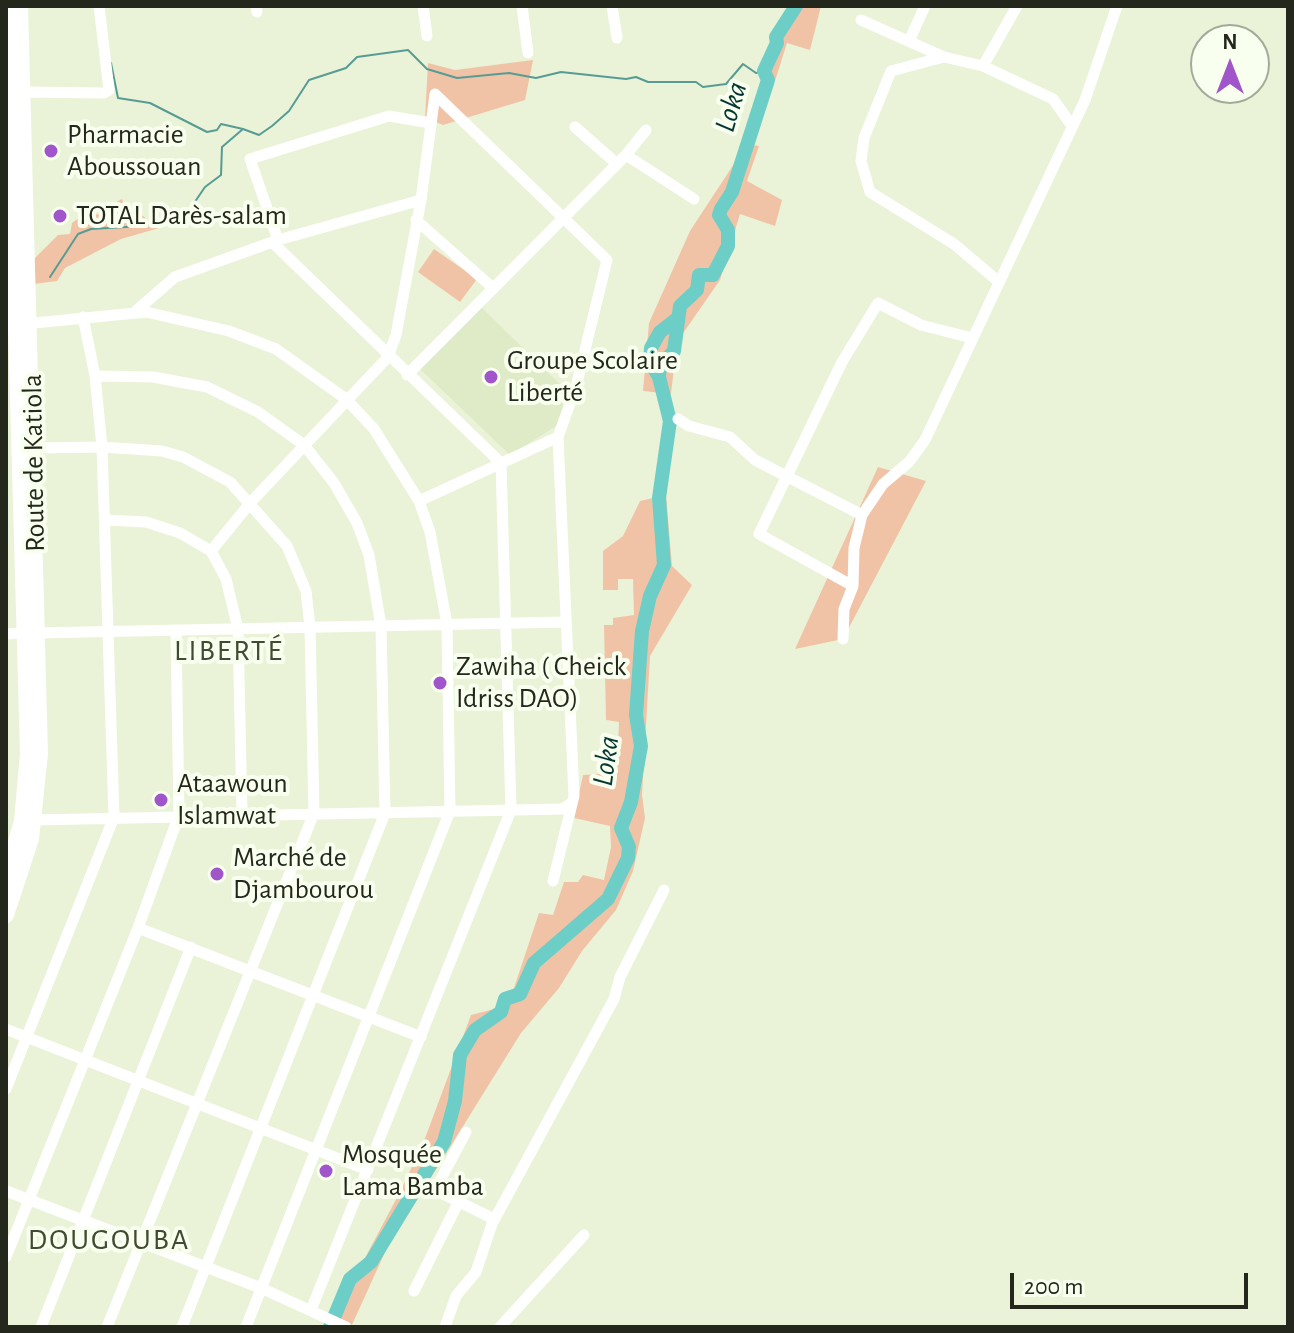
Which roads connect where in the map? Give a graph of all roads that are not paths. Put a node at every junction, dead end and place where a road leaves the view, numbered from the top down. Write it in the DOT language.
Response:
graph roads {
  1 [pos="7,6"];
  2 [pos="20,6"];
  3 [pos="99,6"];
  4 [pos="423,6"];
  5 [pos="522,6"];
  6 [pos="612,6"];
  7 [pos="925,6"];
  8 [pos="1017,6"];
  9 [pos="1117,6"];
  10 [pos="861,20"];
  11 [pos="427,36"];
  12 [pos="617,38"];
  13 [pos="909,41"];
  14 [pos="528,53"];
  15 [pos="944,57"];
  16 [pos="983,66"];
  17 [pos="24,92"];
  18 [pos="13,110"];
  19 [pos="431,123"];
  20 [pos="1072,126"];
  21 [pos="575,127"];
  22 [pos="646,130"];
  23 [pos="622,160"];
  24 [pos="694,199"];
  25 [pos="421,200"];
  26 [pos="564,217"];
  27 [pos="416,220"];
  28 [pos="275,241"];
  29 [pos="10,261"];
  30 [pos="999,282"];
  31 [pos="493,288"];
  32 [pos="136,311"];
  33 [pos="83,317"];
  34 [pos="18,334"];
  35 [pos="972,338"];
  36 [pos="388,357"];
  37 [pos="407,375"];
  38 [pos="95,376"];
  39 [pos="346,399"];
  40 [pos="678,419"];
  41 [pos="558,437"];
  42 [pos="304,445"];
  43 [pos="102,447"];
  44 [pos="20,448"];
  45 [pos="501,463"];
  46 [pos="788,478"];
  47 [pos="419,501"];
  48 [pos="251,502"];
  49 [pos="862,515"];
  50 [pos="105,520"];
  51 [pos="211,551"];
  52 [pos="853,586"];
  53 [pos="565,622"];
  54 [pos="506,623"];
  55 [pos="447,624"];
  56 [pos="381,626"];
  57 [pos="310,627"];
  58 [pos="238,629"];
  59 [pos="176,630"];
  60 [pos="108,631"];
  61 [pos="31,633"];
  62 [pos="6,634"];
  63 [pos="843,639"];
  64 [pos="572,803"];
  65 [pos="511,810"];
  66 [pos="450,811"];
  67 [pos="314,813"];
  68 [pos="385,813"];
  69 [pos="242,814"];
  70 [pos="179,815"];
  71 [pos="114,817"];
  72 [pos="21,821"];
  73 [pos="6,877"];
  74 [pos="553,881"];
  75 [pos="664,890"];
  76 [pos="6,915"];
  77 [pos="138,928"];
  78 [pos="191,947"];
  79 [pos="252,971"];
  80 [pos="313,995"];
  81 [pos="369,1016"];
  82 [pos="6,1029"];
  83 [pos="27,1037"];
  84 [pos="421,1037"];
  85 [pos="85,1060"];
  86 [pos="139,1080"];
  87 [pos="6,1089"];
  88 [pos="199,1104"];
  89 [pos="260,1128"];
  90 [pos="466,1132"];
  91 [pos="316,1150"];
  92 [pos="368,1170"];
  93 [pos="6,1191"];
  94 [pos="28,1199"];
  95 [pos="459,1201"];
  96 [pos="494,1219"];
  97 [pos="82,1221"];
  98 [pos="584,1235"];
  99 [pos="143,1242"];
  100 [pos="6,1257"];
  101 [pos="206,1267"];
  102 [pos="261,1288"];
  103 [pos="414,1291"];
  104 [pos="311,1310"];
  105 [pos="344,1325"];
  106 [pos="41,1327"];
  107 [pos="107,1327"];
  108 [pos="182,1327"];
  109 [pos="246,1327"];
  110 [pos="445,1327"];
  111 [pos="500,1327"];
  1 -- 18 [label="highway, Route de Katiola"];
  2 -- 17 [label="highway, Route de Katiola"];
  3 -- 17 [label="street"];
  4 -- 11 [label="street"];
  5 -- 14 [label="street"];
  6 -- 12 [label="street"];
  7 -- 13 [label="street"];
  8 -- 16 [label="street"];
  9 -- 20 [label="street"];
  10 -- 13 [label="street"];
  13 -- 15 [label="street"];
  15 -- 16 [label="street"];
  15 -- 30 [label="street"];
  16 -- 20 [label="street"];
  17 -- 18 [label="highway, Route de Katiola"];
  18 -- 29 [label="highway, Route de Katiola"];
  18 -- 34 [label="highway, Route de Katiola"];
  19 -- 25 [label="street"];
  19 -- 26 [label="street"];
  19 -- 28 [label="street"];
  20 -- 30 [label="street"];
  21 -- 23 [label="street"];
  22 -- 23 [label="street"];
  23 -- 24 [label="street"];
  23 -- 26 [label="street"];
  25 -- 27 [label="street"];
  25 -- 28 [label="street"];
  26 -- 31 [label="street"];
  26 -- 41 [label="street"];
  27 -- 31 [label="street"];
  27 -- 36 [label="street"];
  28 -- 32 [label="street"];
  28 -- 36 [label="street"];
  29 -- 34 [label="highway, Route de Katiola"];
  30 -- 35 [label="street"];
  31 -- 37 [label="street"];
  32 -- 33 [label="street"];
  32 -- 39 [label="street"];
  33 -- 34 [label="street"];
  33 -- 38 [label="street"];
  34 -- 44 [label="highway, Route de Katiola"];
  34 -- 44 [label="highway, Route de Katiola"];
  35 -- 46 [label="street"];
  35 -- 49 [label="street"];
  36 -- 37 [label="street"];
  36 -- 39 [label="street"];
  37 -- 45 [label="street"];
  38 -- 42 [label="street"];
  38 -- 43 [label="street"];
  39 -- 42 [label="street"];
  39 -- 47 [label="street"];
  40 -- 46 [label="street"];
  41 -- 45 [label="street"];
  41 -- 53 [label="street"];
  42 -- 48 [label="street"];
  42 -- 56 [label="street"];
  43 -- 44 [label="street"];
  43 -- 48 [label="street"];
  43 -- 50 [label="street"];
  44 -- 61 [label="highway, Route de Katiola"];
  45 -- 47 [label="street"];
  45 -- 54 [label="street"];
  46 -- 49 [label="street"];
  46 -- 52 [label="street"];
  47 -- 55 [label="street"];
  48 -- 51 [label="street"];
  48 -- 57 [label="street"];
  49 -- 52 [label="street"];
  50 -- 51 [label="street"];
  50 -- 60 [label="street"];
  51 -- 58 [label="street"];
  52 -- 63 [label="street"];
  53 -- 54 [label="street"];
  53 -- 64 [label="street"];
  54 -- 55 [label="street"];
  54 -- 65 [label="street"];
  55 -- 56 [label="street"];
  55 -- 66 [label="street"];
  56 -- 57 [label="street"];
  56 -- 68 [label="street"];
  57 -- 58 [label="street"];
  57 -- 67 [label="street"];
  58 -- 59 [label="street"];
  58 -- 69 [label="street"];
  59 -- 60 [label="street"];
  59 -- 70 [label="street"];
  60 -- 61 [label="street"];
  60 -- 71 [label="street"];
  61 -- 62 [label="street"];
  61 -- 72 [label="highway, Route de Katiola"];
  64 -- 65 [label="street"];
  64 -- 74 [label="street"];
  65 -- 66 [label="street"];
  65 -- 84 [label="street"];
  66 -- 68 [label="street"];
  66 -- 81 [label="street"];
  67 -- 68 [label="street"];
  67 -- 69 [label="street"];
  67 -- 79 [label="street"];
  68 -- 80 [label="street"];
  69 -- 70 [label="street"];
  70 -- 71 [label="street"];
  70 -- 77 [label="street"];
  71 -- 72 [label="street"];
  71 -- 83 [label="street"];
  72 -- 73 [label="highway, Route de Katiola"];
  72 -- 76 [label="highway, Route de Katiola"];
  75 -- 96 [label="street"];
  77 -- 78 [label="street"];
  77 -- 85 [label="street"];
  78 -- 79 [label="street"];
  78 -- 86 [label="street"];
  79 -- 80 [label="street"];
  79 -- 88 [label="street"];
  80 -- 81 [label="street"];
  80 -- 89 [label="street"];
  81 -- 84 [label="street"];
  81 -- 91 [label="street"];
  82 -- 83 [label="street"];
  83 -- 85 [label="street"];
  83 -- 87 [label="street"];
  84 -- 92 [label="street"];
  85 -- 86 [label="street"];
  85 -- 94 [label="street"];
  86 -- 88 [label="street"];
  86 -- 97 [label="street"];
  88 -- 89 [label="street"];
  88 -- 99 [label="street"];
  89 -- 91 [label="street"];
  89 -- 101 [label="street"];
  90 -- 95 [label="street"];
  91 -- 92 [label="street"];
  91 -- 102 [label="street"];
  92 -- 104 [label="street"];
  93 -- 94 [label="street"];
  94 -- 97 [label="street"];
  94 -- 100 [label="street"];
  95 -- 96 [label="street"];
  95 -- 103 [label="street"];
  96 -- 110 [label="street"];
  97 -- 99 [label="street"];
  97 -- 106 [label="street"];
  98 -- 111 [label="street"];
  99 -- 101 [label="street"];
  99 -- 107 [label="street"];
  101 -- 102 [label="street"];
  101 -- 108 [label="street"];
  102 -- 104 [label="street"];
  102 -- 109 [label="street"];
  104 -- 105 [label="street"];
}
